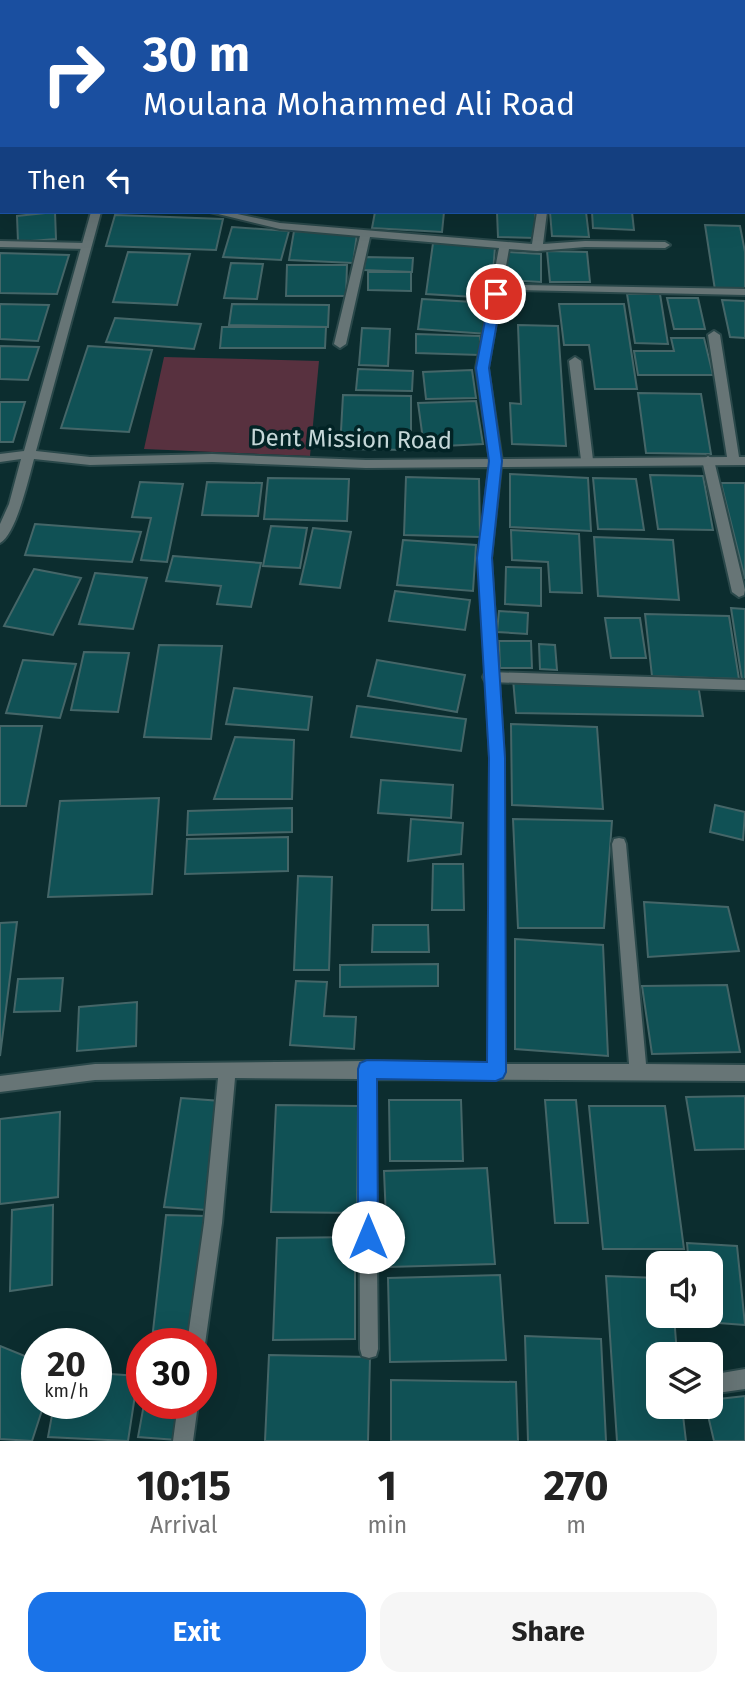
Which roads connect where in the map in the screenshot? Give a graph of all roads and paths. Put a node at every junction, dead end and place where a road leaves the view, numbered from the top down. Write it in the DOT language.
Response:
graph roads {
  1 [pos="95,214"];
  2 [pos="224,214"];
  3 [pos="284,214"];
  4 [pos="542,214"];
  5 [pos="279,226"];
  6 [pos="366,233"];
  7 [pos="0,244"];
  8 [pos="505,244"];
  9 [pos="665,245"];
  10 [pos="86,246"];
  11 [pos="537,248"];
  12 [pos="522,288"];
  13 [pos="745,292"];
  14 [pos="714,335"];
  15 [pos="340,344"];
  16 [pos="575,361"];
  17 [pos="30,454"];
  18 [pos="0,458"];
  19 [pos="587,460"];
  20 [pos="708,460"];
  21 [pos="496,461"];
  22 [pos="739,461"];
  23 [pos="0,538"];
  24 [pos="739,592"];
  25 [pos="490,677"];
  26 [pos="745,685"];
  27 [pos="618,844"];
  28 [pos="367,1069"];
  29 [pos="227,1070"];
  30 [pos="496,1072"];
  31 [pos="638,1073"];
  32 [pos="745,1073"];
  33 [pos="0,1084"];
  34 [pos="199,1328"];
  35 [pos="369,1349"];
  36 [pos="745,1380"];
  37 [pos="723,1383"];
  38 [pos="186,1419"];
  39 [pos="183,1441"];
  1 -- 10 [label="street"];
  2 -- 5 [label="street"];
  3 -- 5 [label="street"];
  4 -- 11 [label="street"];
  5 -- 6 [label="street"];
  6 -- 8 [label="street"];
  6 -- 15 [label="street"];
  7 -- 10 [label="street"];
  8 -- 11 [label="street"];
  8 -- 21 [label="street"];
  9 -- 11 [label="street"];
  10 -- 17 [label="street"];
  12 -- 13 [label="street"];
  14 -- 22 [label="street"];
  16 -- 19 [label="street"];
  17 -- 18 [label="street, Dent Mission Road"];
  17 -- 21 [label="street, Dent Mission Road"];
  17 -- 23 [label="street"];
  19 -- 20 [label="street, Dent Mission Road"];
  19 -- 21 [label="street, Dent Mission Road"];
  20 -- 22 [label="street, Dent Mission Road"];
  20 -- 24 [label="street"];
  21 -- 25 [label="street"];
  25 -- 26 [label="street"];
  25 -- 30 [label="street"];
  27 -- 31 [label="street"];
  28 -- 29 [label="street"];
  28 -- 30 [label="street"];
  28 -- 35 [label="street"];
  29 -- 33 [label="street"];
  29 -- 34 [label="street"];
  30 -- 31 [label="street"];
  31 -- 32 [label="street"];
  36 -- 37 [label="street"];
  38 -- 39 [label="street"];
}
